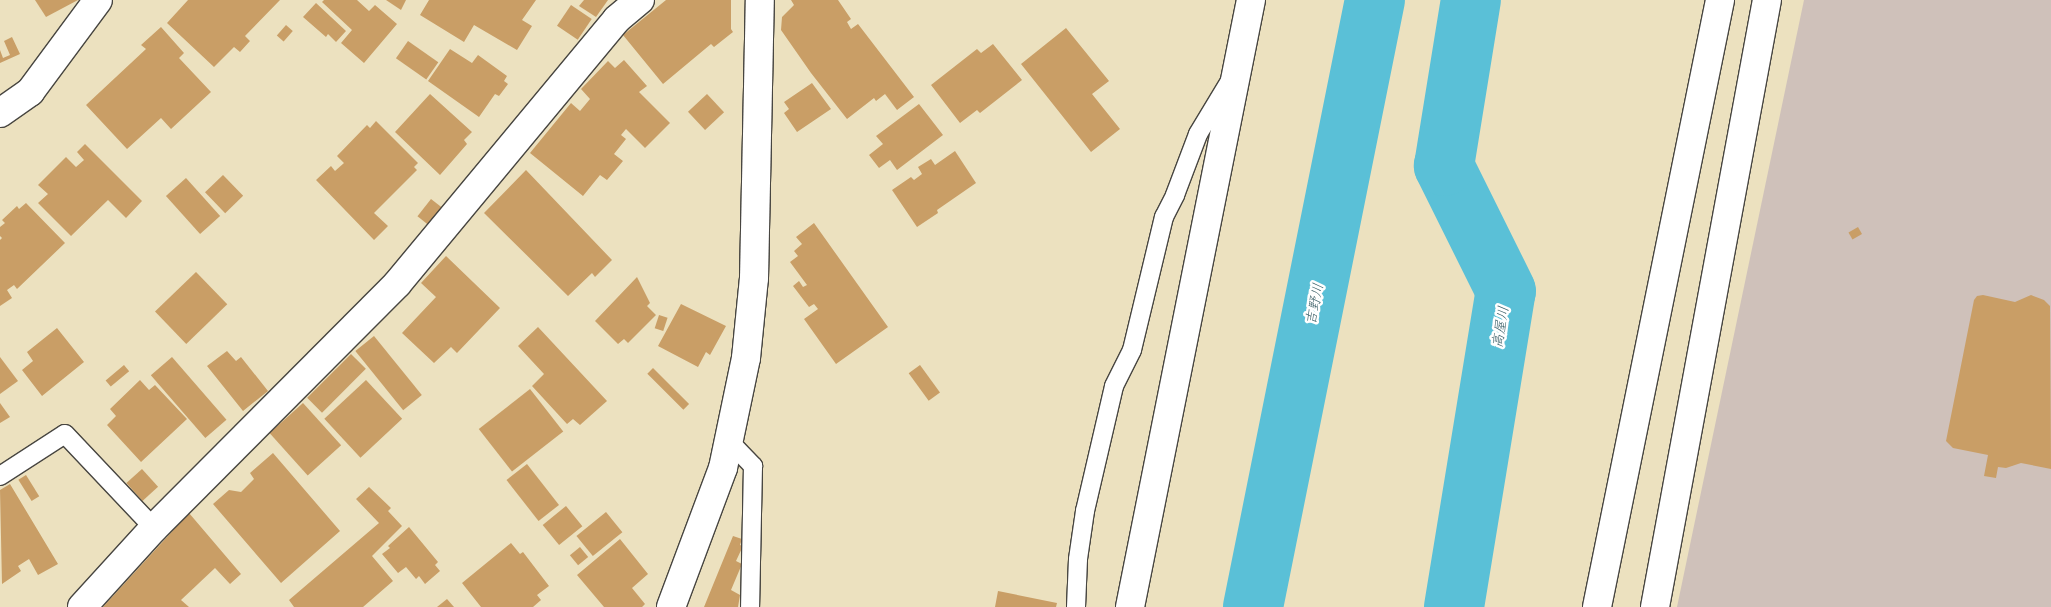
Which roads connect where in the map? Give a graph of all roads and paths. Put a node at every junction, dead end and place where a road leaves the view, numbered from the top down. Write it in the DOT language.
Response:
graph roads {
  1 [pos="98,0"];
  2 [pos="640,0"];
  3 [pos="760,0"];
  4 [pos="1251,0"];
  5 [pos="1720,0"];
  6 [pos="1766,0"];
  7 [pos="1237,70"];
  8 [pos="0,113"];
  9 [pos="729,441"];
  10 [pos="0,476"];
  11 [pos="154,528"];
  12 [pos="82,607"];
  13 [pos="671,607"];
  14 [pos="750,607"];
  15 [pos="1076,607"];
  16 [pos="1130,607"];
  17 [pos="1597,607"];
  18 [pos="1655,607"];
  1 -- 8 [label="street"];
  2 -- 11 [label="street"];
  3 -- 9 [label="street"];
  4 -- 7 [label="street"];
  5 -- 17 [label="street"];
  6 -- 18 [label="street"];
  7 -- 15 [label="lane"];
  7 -- 16 [label="street"];
  9 -- 13 [label="street"];
  9 -- 14 [label="lane"];
  10 -- 11 [label="lane"];
  11 -- 12 [label="street"];
}
